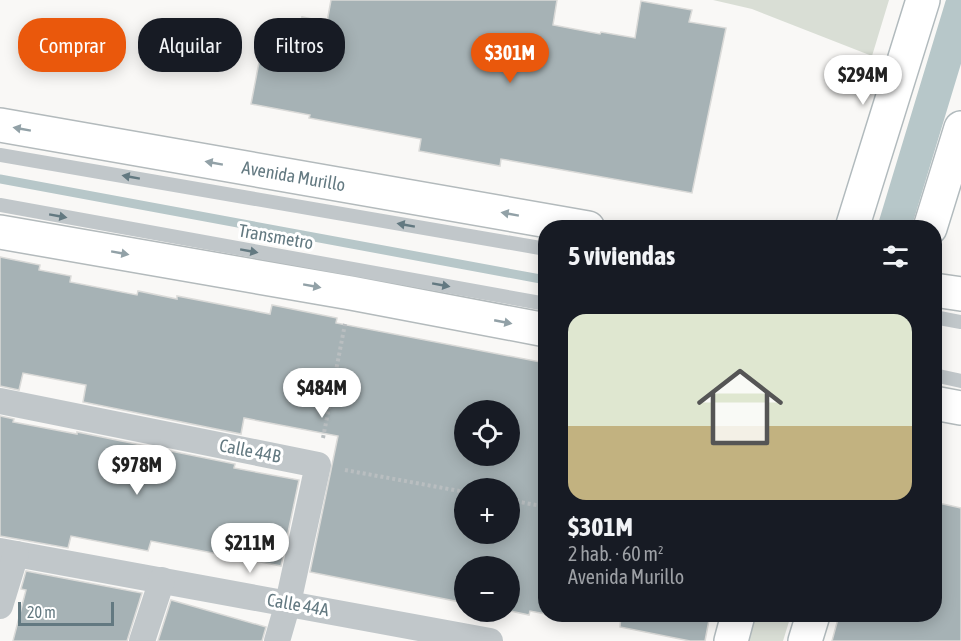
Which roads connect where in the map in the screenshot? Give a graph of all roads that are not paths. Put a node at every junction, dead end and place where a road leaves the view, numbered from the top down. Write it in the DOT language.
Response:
graph roads {
  1 [pos="923,0"];
  2 [pos="0,125"];
  3 [pos="961,130"];
  4 [pos="0,155"];
  5 [pos="954,180"];
  6 [pos="0,205"];
  7 [pos="542,220"];
  8 [pos="854,220"];
  9 [pos="934,220"];
  10 [pos="0,232"];
  11 [pos="538,248"];
  12 [pos="942,291"];
  13 [pos="961,294"];
  14 [pos="538,303"];
  15 [pos="942,318"];
  16 [pos="961,322"];
  17 [pos="538,328"];
  18 [pos="942,377"];
  19 [pos="961,381"];
  20 [pos="0,401"];
  21 [pos="942,404"];
  22 [pos="961,408"];
  23 [pos="8,552"];
  24 [pos="162,580"];
  25 [pos="288,603"];
  26 [pos="0,606"];
  27 [pos="736,622"];
  28 [pos="811,622"];
  29 [pos="428,635"];
  30 [pos="142,641"];
  31 [pos="276,641"];
  32 [pos="490,641"];
  33 [pos="731,641"];
  34 [pos="805,641"];
  1 -- 8 [label="main road"];
  7 -- 2 [label="main road, Avenida Murillo, one-way"];
  3 -- 5 [label="main road"];
  11 -- 4 [label="lane, Transmetro, one-way"];
  5 -- 9 [label="main road"];
  6 -- 14 [label="lane, Transmetro, one-way"];
  10 -- 17 [label="main road, one-way"];
  12 -- 13 [label="main road"];
  15 -- 16 [label="lane"];
  18 -- 19 [label="lane"];
  20 -- 25 [label="street, Calle 44B"];
  21 -- 22 [label="main road"];
  23 -- 24 [label="street, Calle 44A"];
  23 -- 26 [label="street"];
  24 -- 25 [label="street, Calle 44A"];
  24 -- 30 [label="street"];
  25 -- 29 [label="street, Calle 44A"];
  25 -- 31 [label="street"];
  27 -- 33 [label="main road"];
  28 -- 34 [label="main road"];
  29 -- 32 [label="street, Calle 44A"];
}
